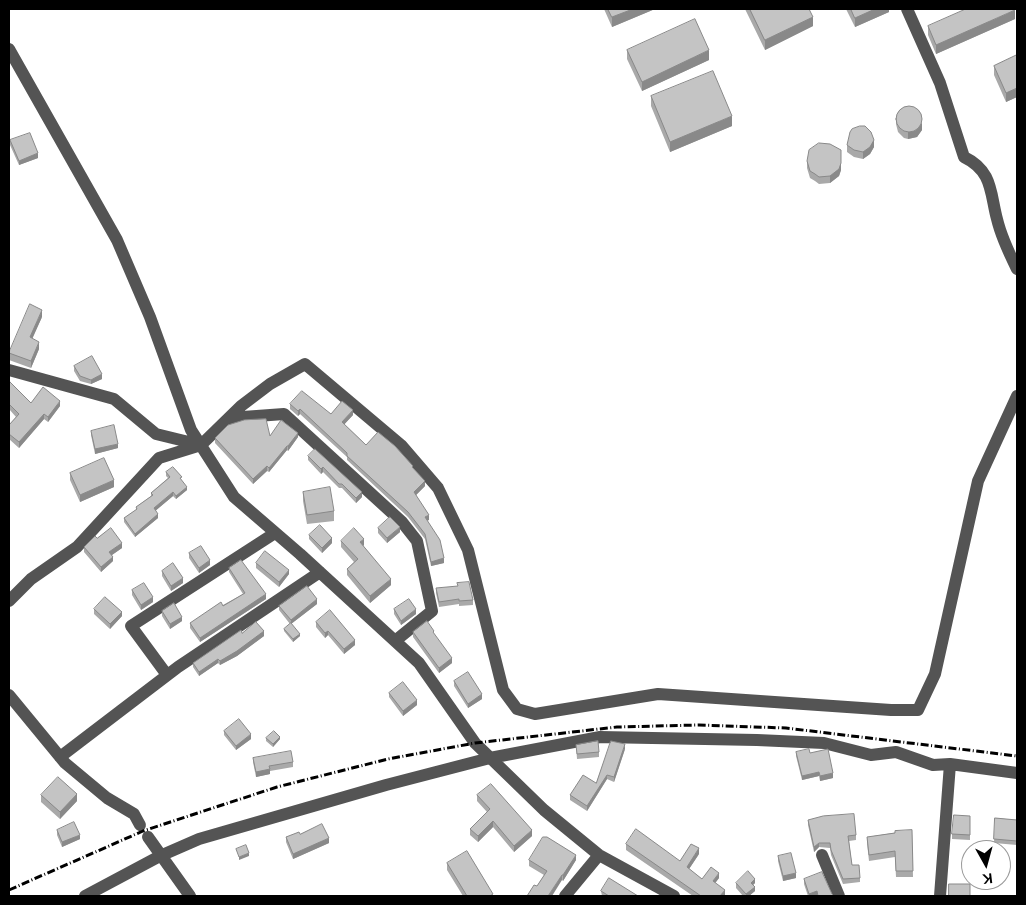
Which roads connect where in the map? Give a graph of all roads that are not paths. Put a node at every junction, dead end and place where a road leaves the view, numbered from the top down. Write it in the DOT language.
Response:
graph roads {
  1 [pos="907,9"];
  2 [pos="9,49"];
  3 [pos="1017,269"];
  4 [pos="9,370"];
  5 [pos="1017,396"];
  6 [pos="224,422"];
  7 [pos="201,445"];
  8 [pos="275,533"];
  9 [pos="320,572"];
  10 [pos="9,601"];
  11 [pos="395,641"];
  12 [pos="167,675"];
  13 [pos="9,695"];
  14 [pos="60,757"];
  15 [pos="490,758"];
  16 [pos="950,764"];
  17 [pos="1017,773"];
  18 [pos="140,825"];
  19 [pos="148,837"];
  20 [pos="599,855"];
  21 [pos="822,855"];
  22 [pos="160,856"];
  23 [pos="85,896"];
  24 [pos="190,896"];
  25 [pos="565,896"];
  26 [pos="674,896"];
  27 [pos="839,896"];
  28 [pos="940,896"];
  1 -- 3 [label="street"];
  2 -- 7 [label="street"];
  4 -- 7 [label="street"];
  5 -- 6 [label="street"];
  6 -- 7 [label="street"];
  6 -- 11 [label="street"];
  7 -- 8 [label="street"];
  7 -- 10 [label="street"];
  8 -- 9 [label="street"];
  8 -- 12 [label="street"];
  9 -- 11 [label="street"];
  9 -- 12 [label="street"];
  11 -- 15 [label="street"];
  12 -- 14 [label="street"];
  13 -- 14 [label="street"];
  14 -- 18 [label="street"];
  15 -- 16 [label="street"];
  15 -- 20 [label="street"];
  15 -- 22 [label="street"];
  16 -- 17 [label="street"];
  16 -- 28 [label="street"];
  19 -- 22 [label="street"];
  20 -- 25 [label="street"];
  20 -- 26 [label="street"];
  21 -- 27 [label="street"];
  22 -- 23 [label="street"];
  22 -- 24 [label="street"];
}
